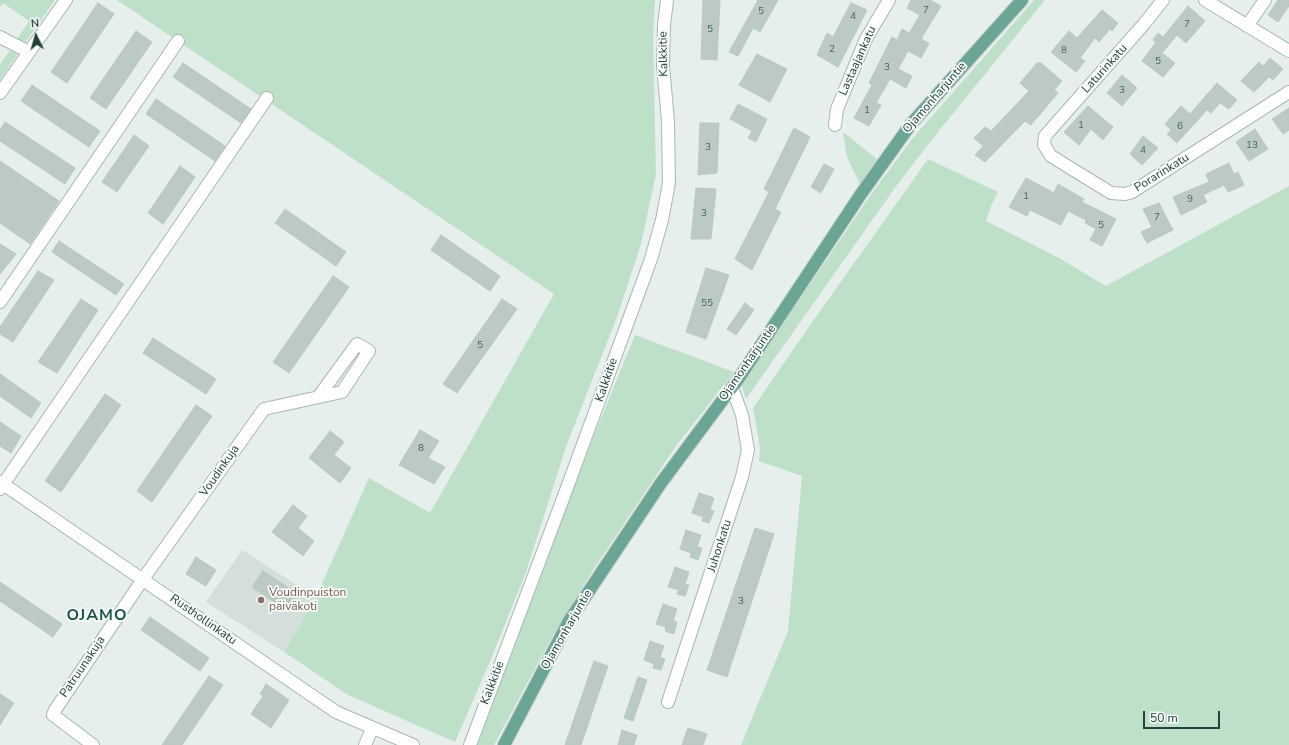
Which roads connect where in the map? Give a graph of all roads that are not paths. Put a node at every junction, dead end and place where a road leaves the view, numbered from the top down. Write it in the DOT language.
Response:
graph roads {
  1 [pos="66,0"];
  2 [pos="667,0"];
  3 [pos="889,0"];
  4 [pos="1022,0"];
  5 [pos="1163,0"];
  6 [pos="1205,0"];
  7 [pos="1264,0"];
  8 [pos="1247,26"];
  9 [pos="0,37"];
  10 [pos="178,41"];
  11 [pos="1289,51"];
  12 [pos="28,52"];
  13 [pos="1289,92"];
  14 [pos="0,93"];
  15 [pos="267,98"];
  16 [pos="835,125"];
  17 [pos="1045,136"];
  18 [pos="0,302"];
  19 [pos="732,388"];
  20 [pos="319,396"];
  21 [pos="1,485"];
  22 [pos="143,579"];
  23 [pos="668,702"];
  24 [pos="372,729"];
  25 [pos="92,745"];
  26 [pos="365,745"];
  27 [pos="413,745"];
  28 [pos="470,745"];
  29 [pos="504,745"];
  1 -- 12 [label="street"];
  2 -- 28 [label="street, Kalkkitie"];
  3 -- 16 [label="street, Lastaajankatu"];
  4 -- 19 [label="main road, Ojamonharjuntie"];
  5 -- 17 [label="street, Laturinkatu"];
  6 -- 8 [label="street"];
  7 -- 8 [label="street"];
  8 -- 11 [label="street"];
  9 -- 12 [label="street"];
  10 -- 18 [label="street"];
  12 -- 14 [label="street"];
  13 -- 17 [label="street, Porarinkatu"];
  15 -- 21 [label="street"];
  19 -- 23 [label="street, Juhonkatu"];
  19 -- 29 [label="main road, Ojamonharjuntie"];
  20 -- 20 [label="street, Voudinkuja"];
  20 -- 22 [label="street, Voudinkuja"];
  21 -- 22 [label="street, Rusthollinkatu"];
  22 -- 24 [label="street, Rusthollinkatu"];
  22 -- 25 [label="street, Patruunakuja"];
  24 -- 26 [label="street"];
  24 -- 27 [label="street, Rusthollinkatu"];
}
